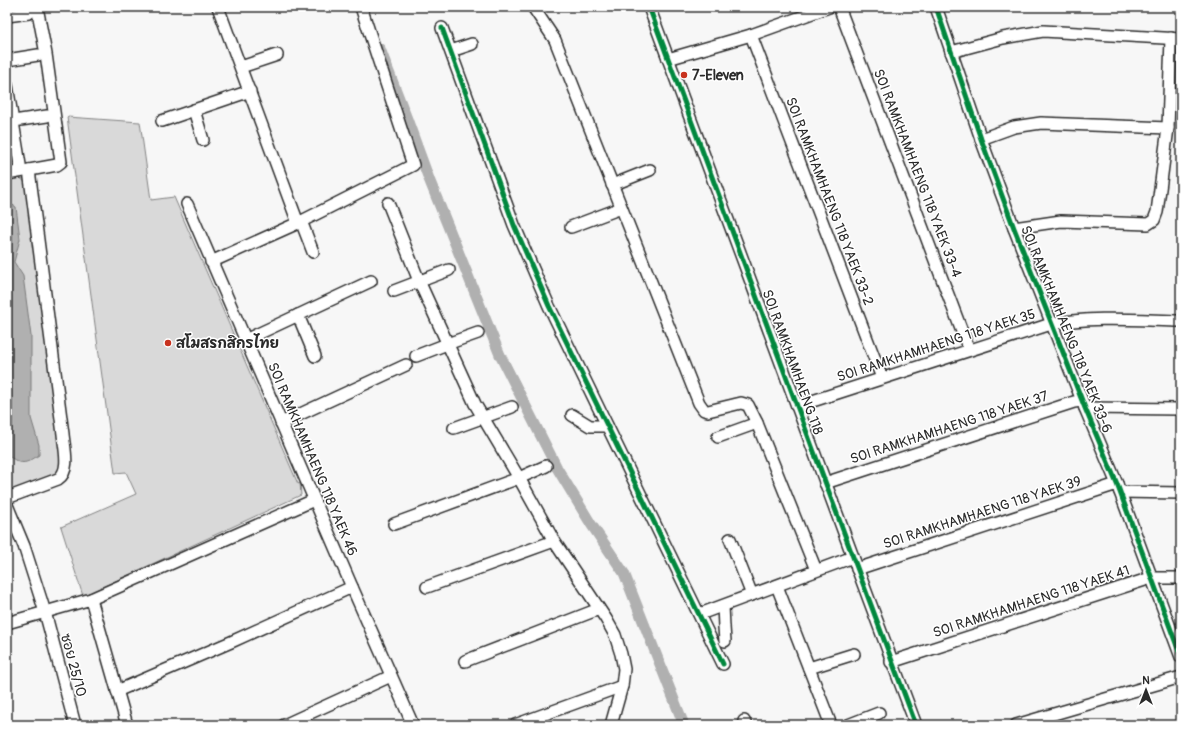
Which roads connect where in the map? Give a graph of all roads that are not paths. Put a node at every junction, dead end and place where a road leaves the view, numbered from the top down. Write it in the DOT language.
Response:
graph roads {
  1 [pos="218,7"];
  2 [pos="361,7"];
  3 [pos="533,7"];
  4 [pos="649,7"];
  5 [pos="829,7"];
  6 [pos="839,7"];
  7 [pos="936,7"];
  8 [pos="33,10"];
  9 [pos="7,16"];
  10 [pos="442,28"];
  11 [pos="751,35"];
  12 [pos="1176,38"];
  13 [pos="472,44"];
  14 [pos="450,51"];
  15 [pos="951,52"];
  16 [pos="38,55"];
  17 [pos="277,55"];
  18 [pos="668,59"];
  19 [pos="7,60"];
  20 [pos="241,67"];
  21 [pos="7,85"];
  22 [pos="250,91"];
  23 [pos="194,110"];
  24 [pos="47,116"];
  25 [pos="162,121"];
  26 [pos="10,122"];
  27 [pos="1168,128"];
  28 [pos="981,139"];
  29 [pos="203,140"];
  30 [pos="25,170"];
  31 [pos="650,170"];
  32 [pos="7,174"];
  33 [pos="612,185"];
  34 [pos="388,203"];
  35 [pos="187,204"];
  36 [pos="621,208"];
  37 [pos="300,222"];
  38 [pos="571,227"];
  39 [pos="1014,228"];
  40 [pos="313,252"];
  41 [pos="211,262"];
  42 [pos="449,270"];
  43 [pos="371,280"];
  44 [pos="419,280"];
  45 [pos="394,291"];
  46 [pos="298,315"];
  47 [pos="1181,321"];
  48 [pos="1051,324"];
  49 [pos="478,333"];
  50 [pos="245,340"];
  51 [pos="447,344"];
  52 [pos="969,350"];
  53 [pos="315,356"];
  54 [pos="416,356"];
  55 [pos="406,365"];
  56 [pos="882,378"];
  57 [pos="1083,404"];
  58 [pos="797,406"];
  59 [pos="512,407"];
  60 [pos="1181,410"];
  61 [pos="572,415"];
  62 [pos="483,418"];
  63 [pos="281,422"];
  64 [pos="756,423"];
  65 [pos="607,426"];
  66 [pos="454,428"];
  67 [pos="718,437"];
  68 [pos="546,466"];
  69 [pos="519,478"];
  70 [pos="825,483"];
  71 [pos="1119,488"];
  72 [pos="1181,493"];
  73 [pos="7,498"];
  74 [pos="314,500"];
  75 [pos="7,505"];
  76 [pos="394,524"];
  77 [pos="730,539"];
  78 [pos="554,541"];
  79 [pos="852,557"];
  80 [pos="857,568"];
  81 [pos="816,570"];
  82 [pos="1151,578"];
  83 [pos="1181,578"];
  84 [pos="777,586"];
  85 [pos="352,587"];
  86 [pos="427,587"];
  87 [pos="752,595"];
  88 [pos="92,599"];
  89 [pos="723,606"];
  90 [pos="599,609"];
  91 [pos="45,612"];
  92 [pos="700,614"];
  93 [pos="7,623"];
  94 [pos="726,641"];
  95 [pos="854,654"];
  96 [pos="1181,657"];
  97 [pos="465,661"];
  98 [pos="891,662"];
  99 [pos="723,664"];
  100 [pos="809,668"];
  101 [pos="391,676"];
  102 [pos="1181,677"];
  103 [pos="622,686"];
  104 [pos="117,691"];
  105 [pos="879,713"];
  106 [pos="300,722"];
  107 [pos="75,725"];
  108 [pos="127,725"];
  109 [pos="284,725"];
  110 [pos="413,725"];
  111 [pos="515,725"];
  112 [pos="611,725"];
  113 [pos="831,725"];
  114 [pos="848,725"];
  115 [pos="916,725"];
  116 [pos="1016,725"];
  1 -- 20 [label="street"];
  2 -- 37 [label="street"];
  3 -- 33 [label="street"];
  4 -- 18 [label="street, SOI RAMKHAMHAENG 118"];
  5 -- 11 [label="street"];
  6 -- 52 [label="street, SOI RAMKHAMHAENG 118 YAEK 33-4"];
  7 -- 15 [label="street, SOI RAMKHAMHAENG 118 YAEK 33-6"];
  8 -- 9 [label="street"];
  8 -- 30 [label="street"];
  10 -- 14 [label="street"];
  11 -- 18 [label="street"];
  11 -- 56 [label="street, SOI RAMKHAMHAENG 118 YAEK 33-2"];
  12 -- 15 [label="street"];
  12 -- 27 [label="street"];
  13 -- 14 [label="street"];
  14 -- 65 [label="street"];
  15 -- 28 [label="street, SOI RAMKHAMHAENG 118 YAEK 33-6"];
  16 -- 19 [label="street"];
  17 -- 20 [label="street"];
  18 -- 58 [label="street, SOI RAMKHAMHAENG 118"];
  20 -- 22 [label="street"];
  21 -- 26 [label="street"];
  22 -- 23 [label="street"];
  22 -- 37 [label="street"];
  23 -- 25 [label="street"];
  23 -- 29 [label="street"];
  24 -- 26 [label="street"];
  26 -- 30 [label="street"];
  27 -- 28 [label="street"];
  27 -- 39 [label="street"];
  28 -- 39 [label="street, SOI RAMKHAMHAENG 118 YAEK 33-6"];
  30 -- 32 [label="street"];
  30 -- 73 [label="street"];
  31 -- 33 [label="street"];
  33 -- 36 [label="street"];
  34 -- 44 [label="street"];
  35 -- 41 [label="street, SOI RAMKHAMHAENG 118 YAEK 46"];
  36 -- 38 [label="street"];
  36 -- 64 [label="street"];
  37 -- 40 [label="street"];
  37 -- 41 [label="street"];
  39 -- 48 [label="street, SOI RAMKHAMHAENG 118 YAEK 33-6"];
  41 -- 50 [label="street, SOI RAMKHAMHAENG 118 YAEK 46"];
  42 -- 44 [label="street"];
  43 -- 46 [label="street"];
  44 -- 45 [label="street"];
  44 -- 51 [label="street"];
  46 -- 50 [label="street"];
  46 -- 53 [label="street"];
  47 -- 48 [label="street, SOI RAMKHAMHAENG 118 YAEK 35"];
  48 -- 52 [label="street, SOI RAMKHAMHAENG 118 YAEK 35"];
  48 -- 57 [label="street, SOI RAMKHAMHAENG 118 YAEK 33-6"];
  49 -- 51 [label="street"];
  50 -- 63 [label="street, SOI RAMKHAMHAENG 118 YAEK 46"];
  51 -- 54 [label="street"];
  51 -- 62 [label="street"];
  52 -- 56 [label="street, SOI RAMKHAMHAENG 118 YAEK 35"];
  55 -- 63 [label="street"];
  56 -- 58 [label="street, SOI RAMKHAMHAENG 118 YAEK 35"];
  57 -- 60 [label="street, SOI RAMKHAMHAENG 118 YAEK 37"];
  57 -- 70 [label="street, SOI RAMKHAMHAENG 118 YAEK 37"];
  57 -- 71 [label="street, SOI RAMKHAMHAENG 118 YAEK 33-6"];
  58 -- 70 [label="street, SOI RAMKHAMHAENG 118"];
  59 -- 62 [label="street"];
  61 -- 65 [label="street"];
  62 -- 66 [label="street"];
  62 -- 69 [label="street"];
  63 -- 74 [label="street, SOI RAMKHAMHAENG 118 YAEK 46"];
  64 -- 67 [label="street"];
  64 -- 81 [label="street"];
  65 -- 92 [label="street"];
  68 -- 69 [label="street"];
  69 -- 76 [label="street"];
  69 -- 78 [label="street"];
  70 -- 79 [label="street, SOI RAMKHAMHAENG 118"];
  71 -- 72 [label="street, SOI RAMKHAMHAENG 118 YAEK 39"];
  71 -- 80 [label="street, SOI RAMKHAMHAENG 118 YAEK 39"];
  71 -- 82 [label="street, SOI RAMKHAMHAENG 118 YAEK 33-6"];
  74 -- 85 [label="street, SOI RAMKHAMHAENG 118 YAEK 46"];
  74 -- 88 [label="street"];
  75 -- 91 [label="street, ซอย 25/10"];
  77 -- 87 [label="street"];
  78 -- 86 [label="street"];
  78 -- 90 [label="street"];
  79 -- 80 [label="street, SOI RAMKHAMHAENG 118"];
  79 -- 81 [label="street"];
  80 -- 98 [label="street, SOI RAMKHAMHAENG 118"];
  81 -- 84 [label="street"];
  82 -- 83 [label="street, SOI RAMKHAMHAENG 118 YAEK 41"];
  82 -- 96 [label="street, SOI RAMKHAMHAENG 118 YAEK 33-6"];
  82 -- 98 [label="street, SOI RAMKHAMHAENG 118 YAEK 41"];
  84 -- 87 [label="street"];
  84 -- 100 [label="street"];
  85 -- 101 [label="street, SOI RAMKHAMHAENG 118 YAEK 46"];
  85 -- 104 [label="street"];
  87 -- 89 [label="street"];
  88 -- 91 [label="street"];
  88 -- 104 [label="street"];
  89 -- 92 [label="street"];
  89 -- 94 [label="street"];
  90 -- 97 [label="street"];
  90 -- 103 [label="street"];
  91 -- 93 [label="street"];
  91 -- 107 [label="street, ซอย 25/10"];
  92 -- 99 [label="street"];
  95 -- 100 [label="street"];
  98 -- 115 [label="street, SOI RAMKHAMHAENG 118"];
  100 -- 113 [label="street"];
  101 -- 106 [label="street"];
  101 -- 110 [label="street, SOI RAMKHAMHAENG 118 YAEK 46"];
  102 -- 116 [label="street"];
  103 -- 111 [label="street"];
  103 -- 112 [label="street"];
  104 -- 108 [label="street"];
  105 -- 114 [label="street"];
  106 -- 109 [label="street"];
}
